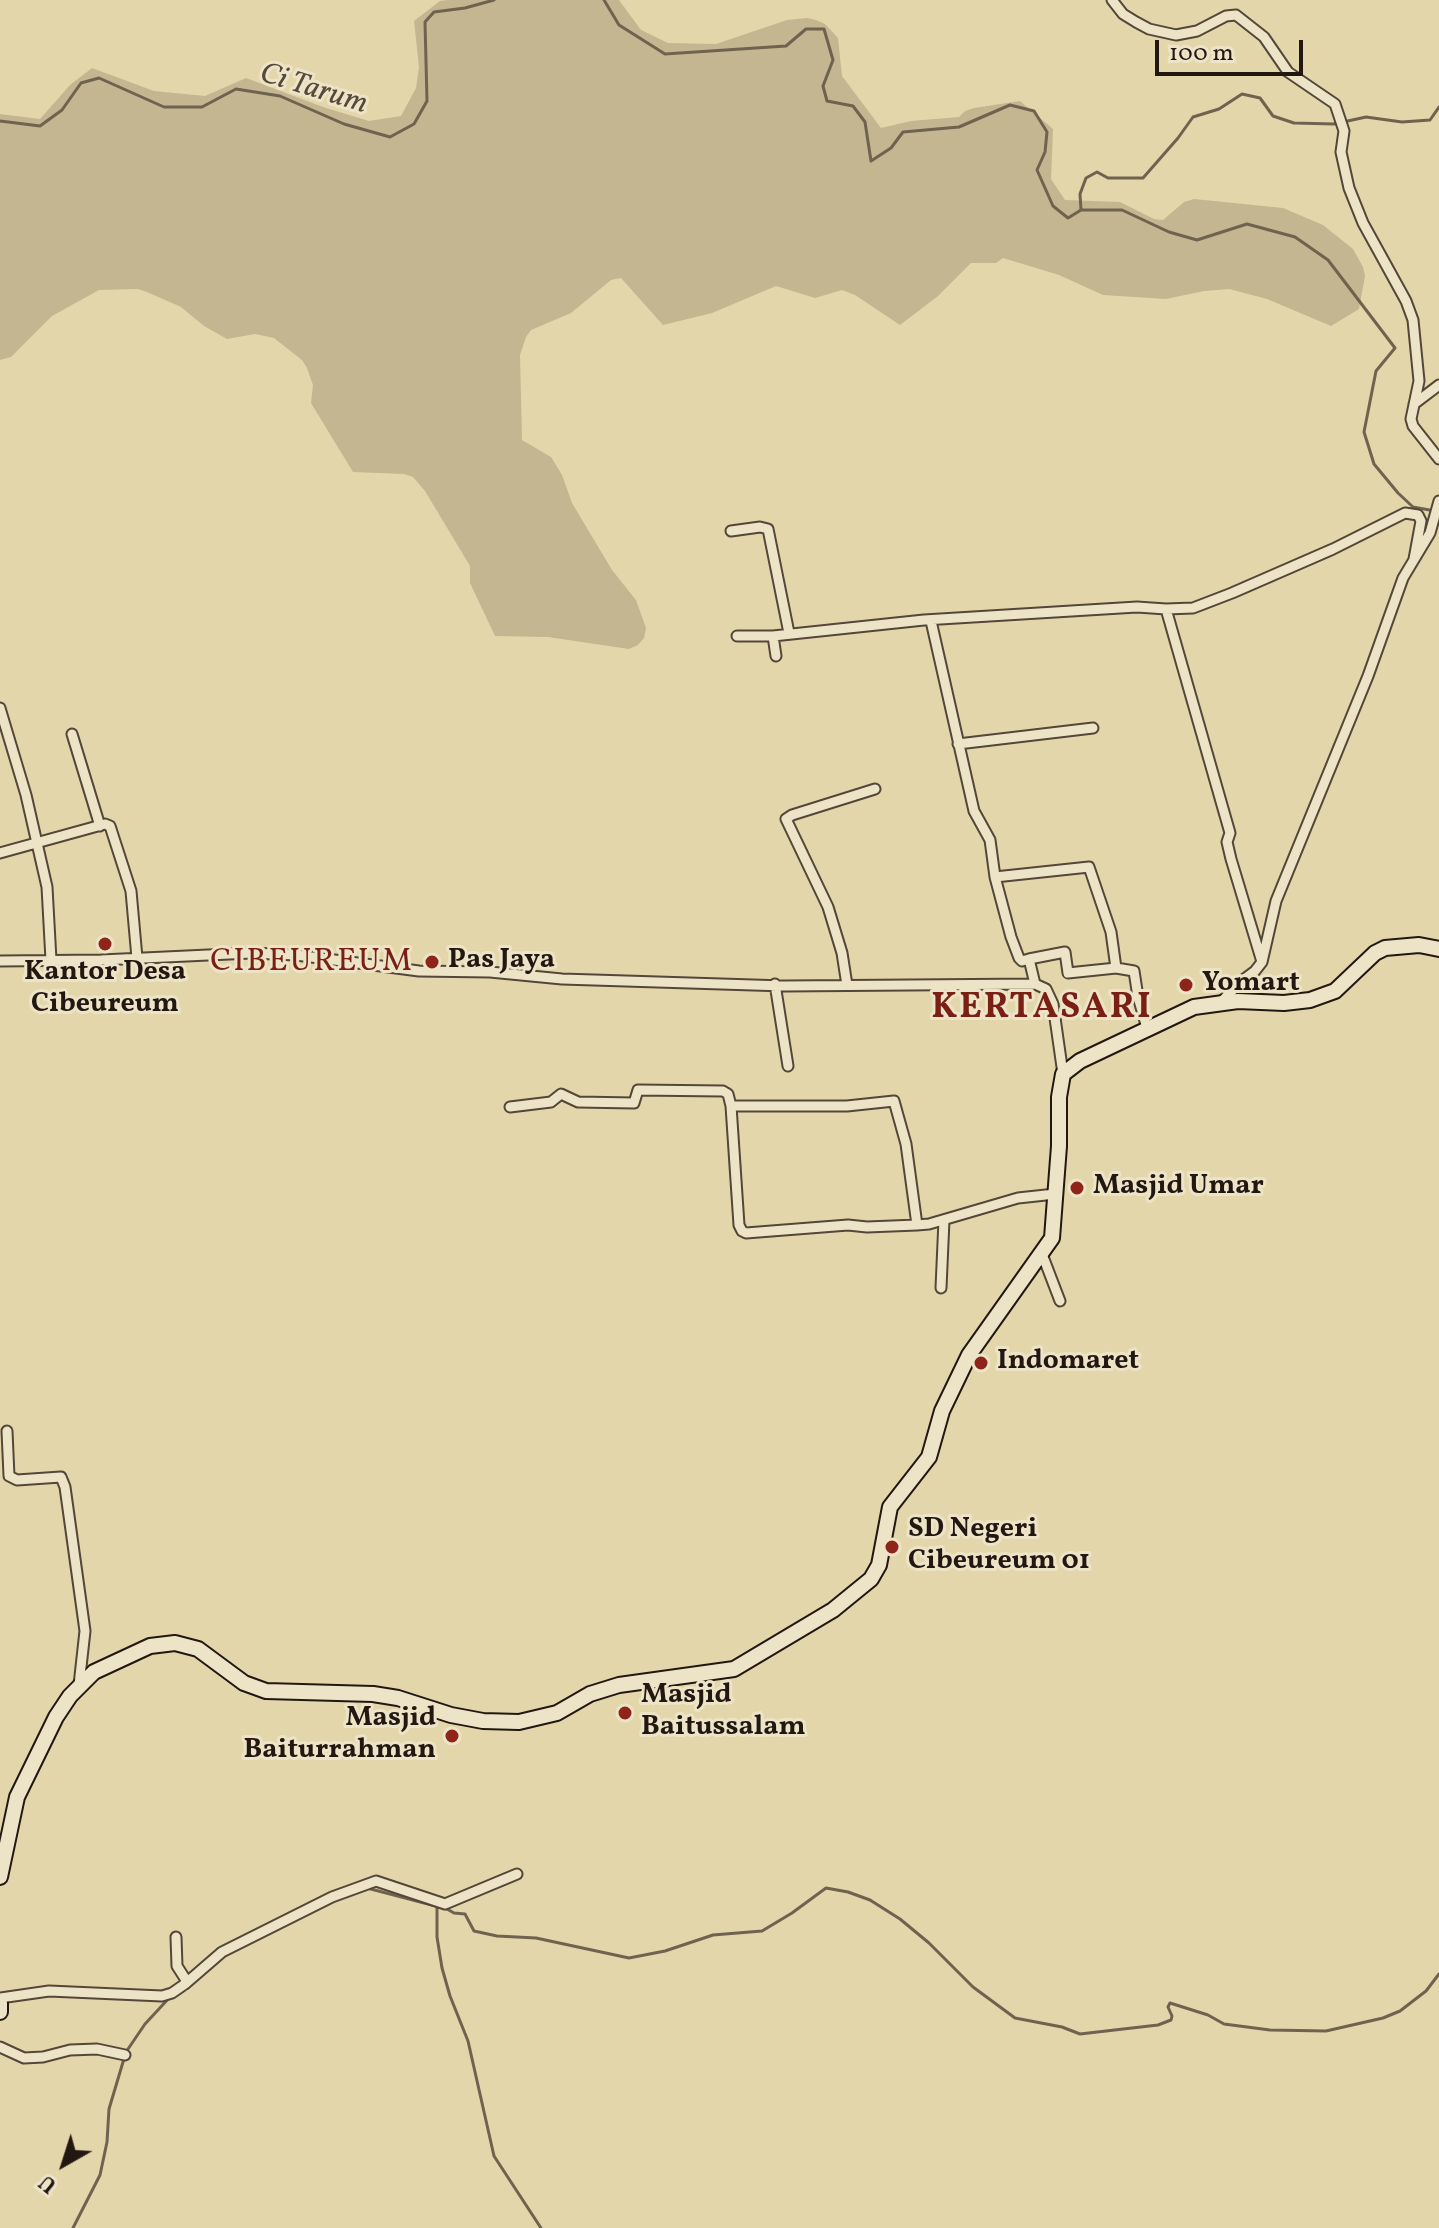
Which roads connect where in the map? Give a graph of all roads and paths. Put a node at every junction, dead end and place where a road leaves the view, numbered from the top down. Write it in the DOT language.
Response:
graph roads {
  1 [pos="1112,0"];
  2 [pos="1439,385"];
  3 [pos="1414,404"];
  4 [pos="1439,459"];
  5 [pos="1439,501"];
  6 [pos="731,531"];
  7 [pos="1414,559"];
  8 [pos="1166,609"];
  9 [pos="931,621"];
  10 [pos="789,633"];
  11 [pos="737,636"];
  12 [pos="773,636"];
  13 [pos="776,656"];
  14 [pos="0,708"];
  15 [pos="1093,728"];
  16 [pos="72,734"];
  17 [pos="958,744"];
  18 [pos="875,789"];
  19 [pos="100,826"];
  20 [pos="36,845"];
  21 [pos="0,853"];
  22 [pos="995,877"];
  23 [pos="1439,949"];
  24 [pos="137,958"];
  25 [pos="1029,959"];
  26 [pos="51,960"];
  27 [pos="0,961"];
  28 [pos="1262,962"];
  29 [pos="1116,968"];
  30 [pos="775,984"];
  31 [pos="1035,984"];
  32 [pos="847,985"];
  33 [pos="1221,1002"];
  34 [pos="1147,1028"];
  35 [pos="788,1066"];
  36 [pos="1063,1074"];
  37 [pos="731,1106"];
  38 [pos="510,1107"];
  39 [pos="1055,1194"];
  40 [pos="944,1220"];
  41 [pos="917,1225"];
  42 [pos="1042,1254"];
  43 [pos="941,1288"];
  44 [pos="1060,1301"];
  45 [pos="7,1431"];
  46 [pos="79,1685"];
  47 [pos="517,1874"];
  48 [pos="0,1877"];
  49 [pos="176,1937"];
  50 [pos="185,1984"];
  51 [pos="0,2000"];
  52 [pos="0,2012"];
  53 [pos="0,2047"];
  54 [pos="125,2055"];
  1 -- 3 [label="street"];
  2 -- 3 [label="street"];
  3 -- 4 [label="street"];
  5 -- 7 [label="street"];
  6 -- 10 [label="street"];
  7 -- 8 [label="street"];
  7 -- 28 [label="street"];
  8 -- 9 [label="street"];
  8 -- 28 [label="street"];
  9 -- 10 [label="street"];
  9 -- 17 [label="street"];
  10 -- 12 [label="street"];
  11 -- 12 [label="street"];
  12 -- 13 [label="street"];
  14 -- 20 [label="street"];
  15 -- 17 [label="street"];
  16 -- 19 [label="street"];
  17 -- 22 [label="street"];
  18 -- 32 [label="street"];
  19 -- 20 [label="street"];
  19 -- 24 [label="street"];
  20 -- 21 [label="street"];
  20 -- 26 [label="street"];
  22 -- 25 [label="street"];
  22 -- 29 [label="street"];
  23 -- 33 [label="main road"];
  24 -- 26 [label="street"];
  24 -- 30 [label="street"];
  25 -- 29 [label="street"];
  25 -- 31 [label="street"];
  26 -- 27 [label="street"];
  28 -- 33 [label="street"];
  29 -- 34 [label="street"];
  30 -- 32 [label="street"];
  30 -- 35 [label="street"];
  31 -- 32 [label="street"];
  31 -- 36 [label="street"];
  33 -- 34 [label="main road"];
  34 -- 36 [label="main road"];
  36 -- 39 [label="main road"];
  37 -- 38 [label="street"];
  37 -- 41 [label="street"];
  37 -- 41 [label="street"];
  39 -- 40 [label="street"];
  39 -- 42 [label="main road"];
  40 -- 41 [label="street"];
  40 -- 43 [label="street"];
  42 -- 44 [label="street"];
  42 -- 46 [label="main road"];
  45 -- 46 [label="street"];
  46 -- 48 [label="main road"];
  47 -- 50 [label="street"];
  49 -- 50 [label="street"];
  50 -- 51 [label="street"];
  51 -- 52 [label="main road"];
  53 -- 54 [label="street"];
}
